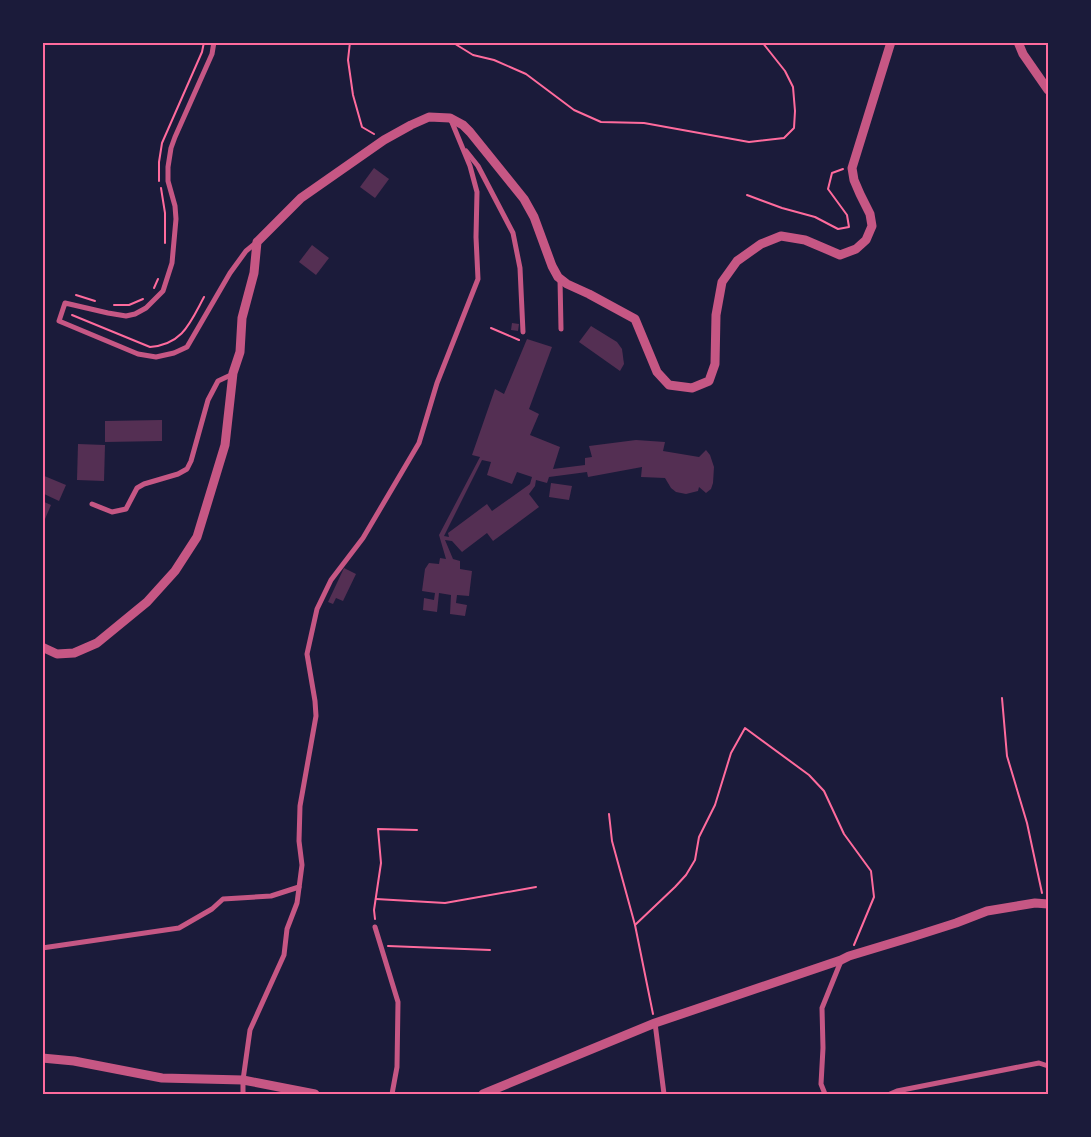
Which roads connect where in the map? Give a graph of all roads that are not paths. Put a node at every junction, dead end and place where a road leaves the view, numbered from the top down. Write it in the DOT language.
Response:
graph roads {
  1 [pos="214,42"];
  2 [pos="890,42"];
  3 [pos="1018,42"];
  4 [pos="1048,90"];
  5 [pos="450,118"];
  6 [pos="462,147"];
  7 [pos="257,242"];
  8 [pos="560,279"];
  9 [pos="561,329"];
  10 [pos="523,332"];
  11 [pos="233,373"];
  12 [pos="92,504"];
  13 [pos="42,647"];
  14 [pos="299,887"];
  15 [pos="1047,904"];
  16 [pos="375,927"];
  17 [pos="42,948"];
  18 [pos="845,958"];
  19 [pos="655,1023"];
  20 [pos="42,1058"];
  21 [pos="1048,1066"];
  22 [pos="243,1080"];
  23 [pos="243,1094"];
  24 [pos="315,1094"];
  25 [pos="392,1094"];
  26 [pos="483,1094"];
  27 [pos="664,1094"];
  28 [pos="825,1094"];
  29 [pos="890,1094"];
  1 -- 7 [label="street"];
  2 -- 8 [label="street"];
  3 -- 4 [label="street"];
  5 -- 6 [label="street"];
  5 -- 7 [label="street"];
  5 -- 8 [label="street"];
  6 -- 10 [label="street"];
  6 -- 14 [label="street"];
  7 -- 11 [label="street"];
  8 -- 9 [label="street"];
  11 -- 12 [label="street"];
  11 -- 13 [label="street"];
  14 -- 17 [label="street"];
  14 -- 22 [label="street"];
  15 -- 18 [label="street"];
  16 -- 25 [label="street"];
  18 -- 19 [label="street"];
  18 -- 28 [label="street"];
  19 -- 26 [label="street"];
  19 -- 27 [label="street"];
  20 -- 22 [label="street"];
  21 -- 29 [label="street"];
  22 -- 23 [label="street"];
  22 -- 24 [label="street"];
}
